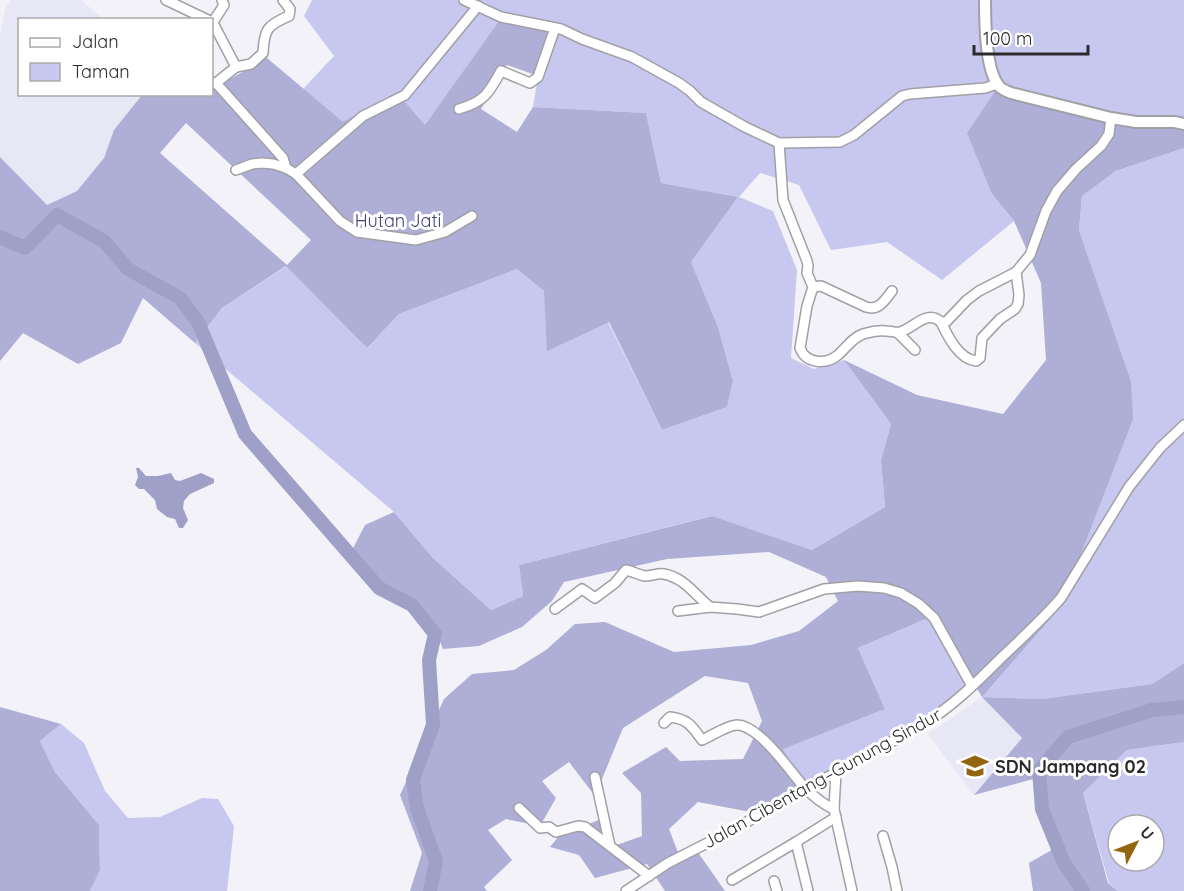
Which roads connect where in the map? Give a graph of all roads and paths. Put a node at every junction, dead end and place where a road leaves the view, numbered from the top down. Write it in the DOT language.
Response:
graph roads {
  1 [pos="166,0"];
  2 [pos="222,0"];
  3 [pos="284,0"];
  4 [pos="464,0"];
  5 [pos="985,0"];
  6 [pos="478,6"];
  7 [pos="205,18"];
  8 [pos="213,19"];
  9 [pos="213,25"];
  10 [pos="555,28"];
  11 [pos="236,67"];
  12 [pos="997,84"];
  13 [pos="459,109"];
  14 [pos="1111,118"];
  15 [pos="1184,124"];
  16 [pos="779,143"];
  17 [pos="286,168"];
  18 [pos="236,170"];
  19 [pos="296,174"];
  20 [pos="472,216"];
  21 [pos="1016,272"];
  22 [pos="813,287"];
  23 [pos="892,291"];
  24 [pos="941,322"];
  25 [pos="898,333"];
  26 [pos="915,350"];
  27 [pos="1184,425"];
  28 [pos="710,607"];
  29 [pos="555,609"];
  30 [pos="678,611"];
  31 [pos="972,686"];
  32 [pos="664,723"];
  33 [pos="836,772"];
  34 [pos="595,777"];
  35 [pos="806,788"];
  36 [pos="519,808"];
  37 [pos="835,813"];
  38 [pos="883,836"];
  39 [pos="796,842"];
  40 [pos="610,846"];
  41 [pos="649,876"];
  42 [pos="732,880"];
  43 [pos="626,891"];
  44 [pos="808,891"];
  45 [pos="852,891"];
  46 [pos="897,891"];
  1 -- 7 [label="street"];
  2 -- 8 [label="street"];
  3 -- 11 [label="street"];
  4 -- 6 [label="street"];
  5 -- 12 [label="main road"];
  6 -- 10 [label="street"];
  6 -- 19 [label="street"];
  9 -- 11 [label="street"];
  10 -- 13 [label="street"];
  10 -- 16 [label="street"];
  11 -- 17 [label="street"];
  12 -- 14 [label="main road"];
  12 -- 16 [label="street"];
  14 -- 15 [label="main road"];
  14 -- 21 [label="street"];
  16 -- 22 [label="street"];
  17 -- 18 [label="street"];
  17 -- 19 [label="street"];
  19 -- 20 [label="street"];
  21 -- 24 [label="street"];
  21 -- 24 [label="street"];
  22 -- 23 [label="street"];
  22 -- 25 [label="street"];
  24 -- 25 [label="street"];
  25 -- 26 [label="street"];
  27 -- 31 [label="street, Jalan Cibentang–Gunung Sindur"];
  28 -- 29 [label="street"];
  28 -- 30 [label="street"];
  28 -- 31 [label="street"];
  31 -- 33 [label="street, Jalan Cibentang–Gunung Sindur"];
  32 -- 35 [label="street"];
  33 -- 35 [label="street, Jalan Cibentang–Gunung Sindur"];
  33 -- 37 [label="street"];
  34 -- 40 [label="street"];
  35 -- 37 [label="street"];
  35 -- 41 [label="street, Jalan Cibentang–Gunung Sindur"];
  36 -- 40 [label="street"];
  37 -- 39 [label="street"];
  37 -- 45 [label="street"];
  38 -- 46 [label="street"];
  39 -- 42 [label="street"];
  39 -- 44 [label="street"];
  40 -- 41 [label="street"];
  41 -- 43 [label="street, Jalan Cibentang–Gunung Sindur"];
}
